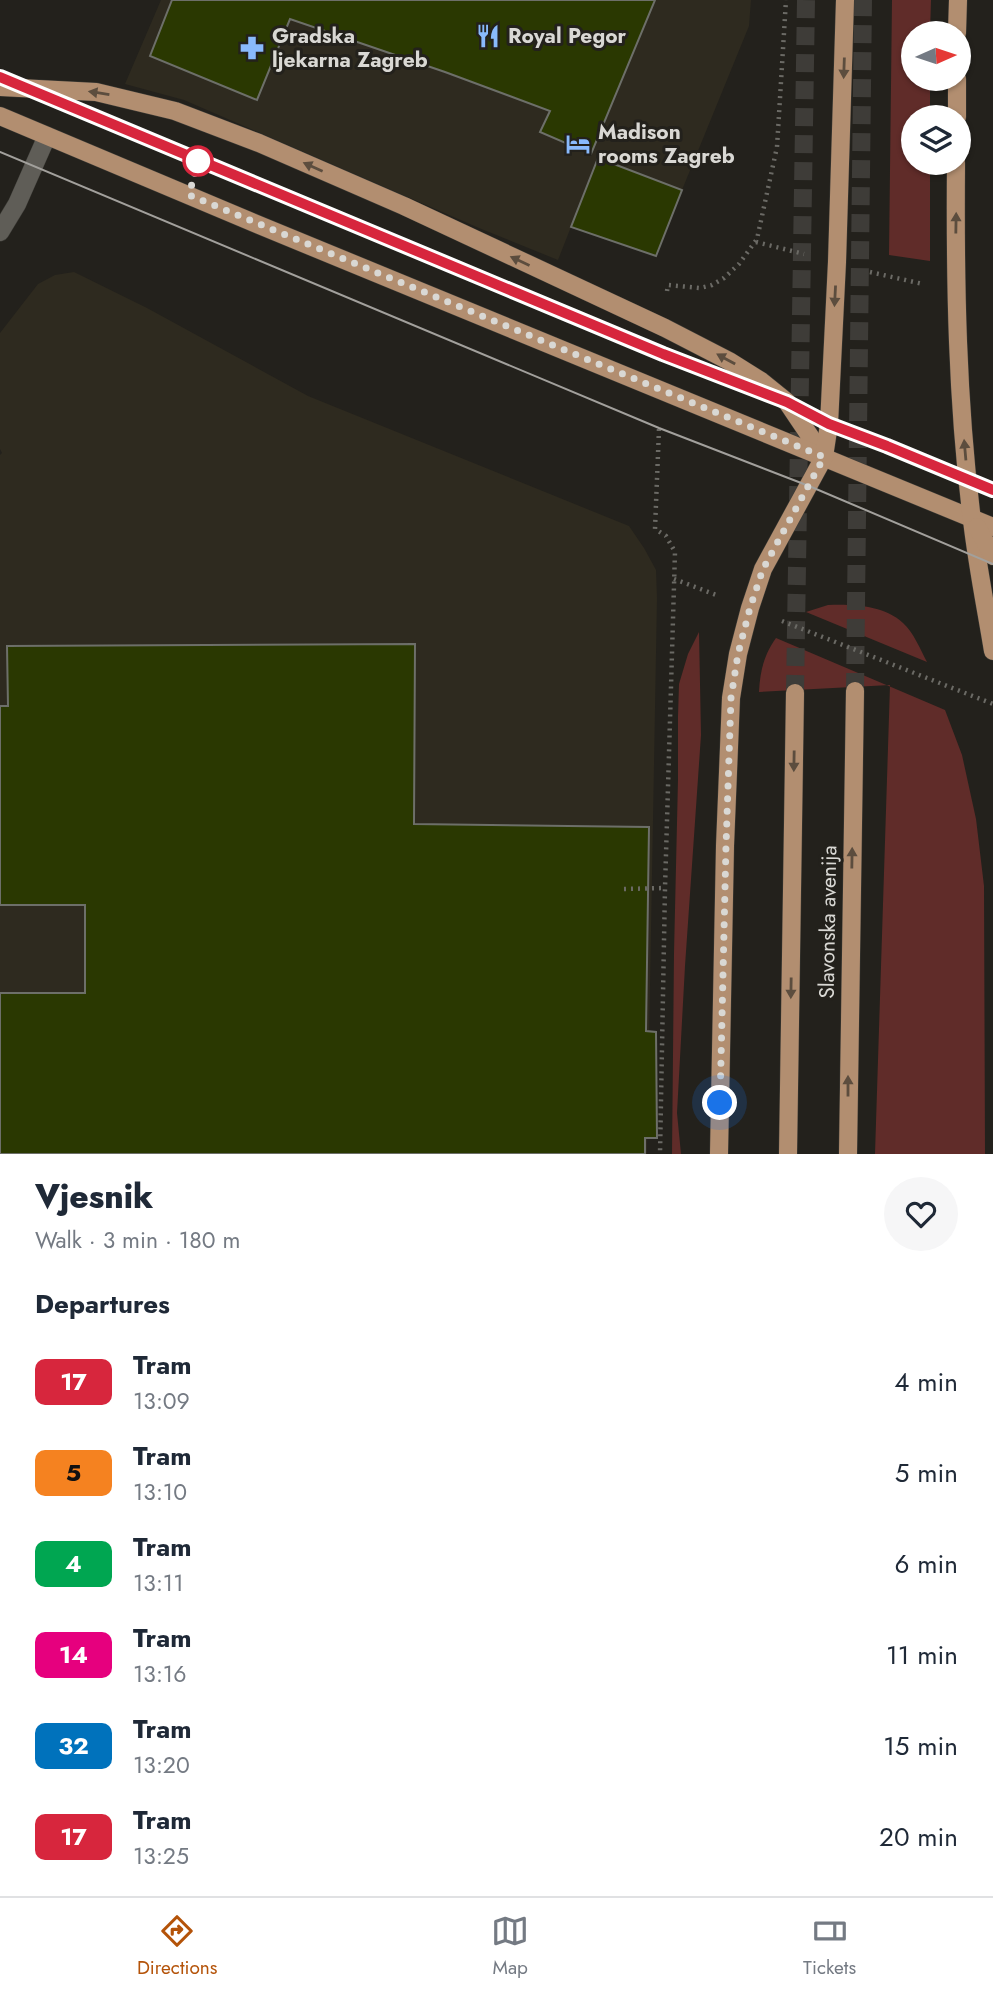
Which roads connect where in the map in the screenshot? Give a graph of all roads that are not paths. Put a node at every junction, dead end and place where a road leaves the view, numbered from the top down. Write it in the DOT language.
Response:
graph roads {
  1 [pos="845,0"];
  2 [pos="958,0"];
  3 [pos="957,21"];
  4 [pos="0,88"];
  5 [pos="0,116"];
  6 [pos="47,136"];
  7 [pos="956,175"];
  8 [pos="0,232"];
  9 [pos="824,457"];
  10 [pos="972,518"];
  11 [pos="993,527"];
  12 [pos="993,556"];
  13 [pos="993,652"];
  14 [pos="855,691"];
  15 [pos="795,693"];
  16 [pos="719,1154"];
  17 [pos="789,1154"];
  18 [pos="848,1154"];
  1 -- 9 [label="main road, one-way"];
  2 -- 3 [label="main road"];
  9 -- 4 [label="main road, one-way"];
  5 -- 6 [label="main road"];
  6 -- 8 [label="street"];
  6 -- 9 [label="main road"];
  10 -- 7 [label="main road, one-way"];
  9 -- 10 [label="main road"];
  9 -- 16 [label="main road"];
  10 -- 11 [label="main road"];
  10 -- 12 [label="main road"];
  10 -- 13 [label="main road"];
  18 -- 14 [label="main road, Slavonska avenija, one-way"];
  15 -- 17 [label="main road, Slavonska avenija, one-way"];
}
